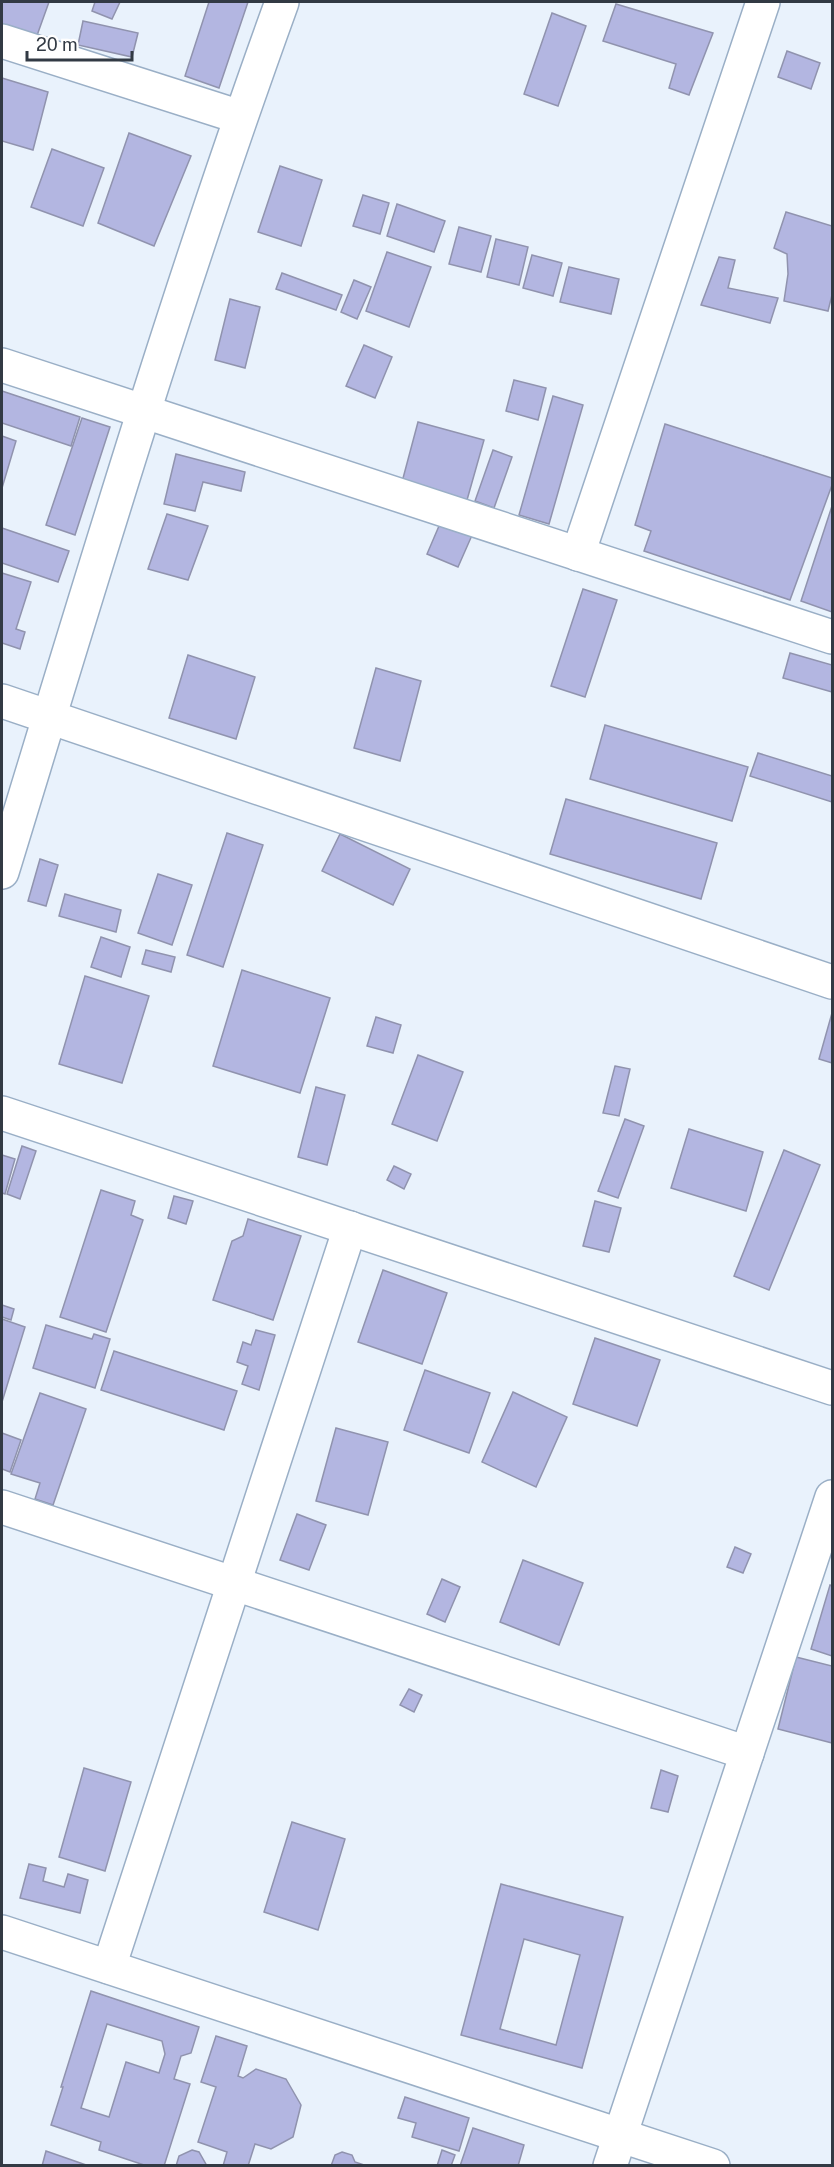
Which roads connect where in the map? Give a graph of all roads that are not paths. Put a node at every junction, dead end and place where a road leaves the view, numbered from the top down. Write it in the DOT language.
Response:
graph roads {
  1 [pos="282,2"];
  2 [pos="763,2"];
  3 [pos="2,41"];
  4 [pos="240,117"];
  5 [pos="2,365"];
  6 [pos="145,412"];
  7 [pos="578,554"];
  8 [pos="832,637"];
  9 [pos="2,701"];
  10 [pos="49,718"];
  11 [pos="2,872"];
  12 [pos="832,982"];
  13 [pos="2,1113"];
  14 [pos="350,1228"];
  15 [pos="832,1388"];
  16 [pos="832,1497"];
  17 [pos="2,1507"];
  18 [pos="235,1583"];
  19 [pos="747,1753"];
  20 [pos="2,1932"];
  21 [pos="110,1967"];
  22 [pos="619,2134"];
  23 [pos="610,2166"];
  24 [pos="713,2166"];
  1 -- 4 [label="street"];
  2 -- 7 [label="street"];
  3 -- 4 [label="street"];
  4 -- 6 [label="street"];
  5 -- 6 [label="street"];
  6 -- 7 [label="street"];
  6 -- 10 [label="street"];
  7 -- 8 [label="street"];
  9 -- 10 [label="street"];
  10 -- 11 [label="street"];
  10 -- 12 [label="street"];
  13 -- 14 [label="street"];
  14 -- 15 [label="street"];
  14 -- 18 [label="street"];
  16 -- 19 [label="street"];
  17 -- 18 [label="street"];
  18 -- 19 [label="street"];
  18 -- 21 [label="street"];
  19 -- 22 [label="street"];
  20 -- 21 [label="street"];
  21 -- 22 [label="street"];
  22 -- 23 [label="street"];
  22 -- 24 [label="street"];
}
